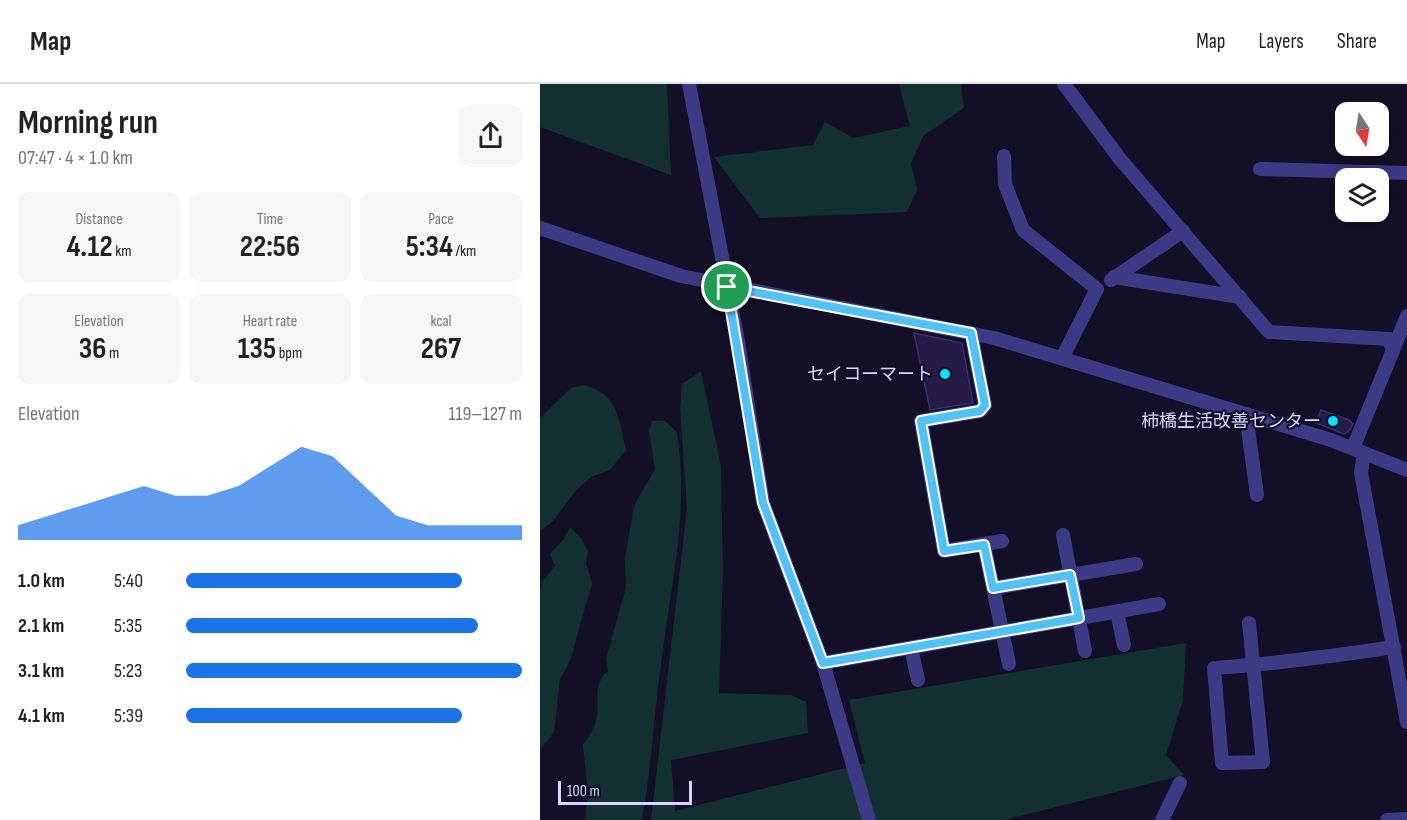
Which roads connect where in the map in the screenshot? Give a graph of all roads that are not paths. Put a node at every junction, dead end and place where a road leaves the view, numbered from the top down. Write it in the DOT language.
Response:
graph roads {
  1 [pos="689,84"];
  2 [pos="1064,84"];
  3 [pos="1004,156"];
  4 [pos="1260,168"];
  5 [pos="1407,172"];
  6 [pos="540,228"];
  7 [pos="1183,231"];
  8 [pos="1114,278"];
  9 [pos="727,287"];
  10 [pos="1097,289"];
  11 [pos="1239,297"];
  12 [pos="1407,316"];
  13 [pos="971,333"];
  14 [pos="1393,351"];
  15 [pos="1062,358"];
  16 [pos="1246,414"];
  17 [pos="1359,450"];
  18 [pos="1407,470"];
  19 [pos="1257,495"];
  20 [pos="1062,535"];
  21 [pos="1002,541"];
  22 [pos="984,545"];
  23 [pos="1136,564"];
  24 [pos="1070,575"];
  25 [pos="993,588"];
  26 [pos="1159,604"];
  27 [pos="1117,612"];
  28 [pos="1079,618"];
  29 [pos="1249,623"];
  30 [pos="1002,632"];
  31 [pos="1124,645"];
  32 [pos="1394,647"];
  33 [pos="911,648"];
  34 [pos="1085,651"];
  35 [pos="823,663"];
  36 [pos="1009,664"];
  37 [pos="1254,665"];
  38 [pos="918,680"];
  39 [pos="1407,722"];
  40 [pos="1180,783"];
  41 [pos="1407,819"];
  42 [pos="869,820"];
  43 [pos="1162,820"];
  44 [pos="1387,820"];
  1 -- 9 [label="street"];
  2 -- 7 [label="street"];
  3 -- 10 [label="street"];
  4 -- 5 [label="street"];
  6 -- 9 [label="street"];
  7 -- 8 [label="street"];
  7 -- 11 [label="street"];
  8 -- 10 [label="street"];
  8 -- 11 [label="street"];
  9 -- 13 [label="street"];
  9 -- 35 [label="street"];
  10 -- 15 [label="street"];
  11 -- 14 [label="street"];
  12 -- 14 [label="street"];
  13 -- 15 [label="street"];
  13 -- 22 [label="street"];
  14 -- 17 [label="street"];
  15 -- 16 [label="street"];
  16 -- 17 [label="street"];
  16 -- 19 [label="street"];
  17 -- 18 [label="street"];
  17 -- 32 [label="street"];
  20 -- 24 [label="street"];
  21 -- 22 [label="street"];
  22 -- 25 [label="street"];
  23 -- 24 [label="street"];
  24 -- 25 [label="street"];
  24 -- 28 [label="street"];
  25 -- 30 [label="street"];
  26 -- 27 [label="street"];
  27 -- 28 [label="street"];
  27 -- 31 [label="street"];
  28 -- 30 [label="street"];
  28 -- 34 [label="street"];
  29 -- 37 [label="street"];
  30 -- 33 [label="street"];
  30 -- 36 [label="street"];
  32 -- 37 [label="street"];
  32 -- 39 [label="street"];
  33 -- 35 [label="street"];
  33 -- 38 [label="street"];
  35 -- 42 [label="street"];
  37 -- 37 [label="street"];
  40 -- 43 [label="street"];
  41 -- 44 [label="street"];
}
